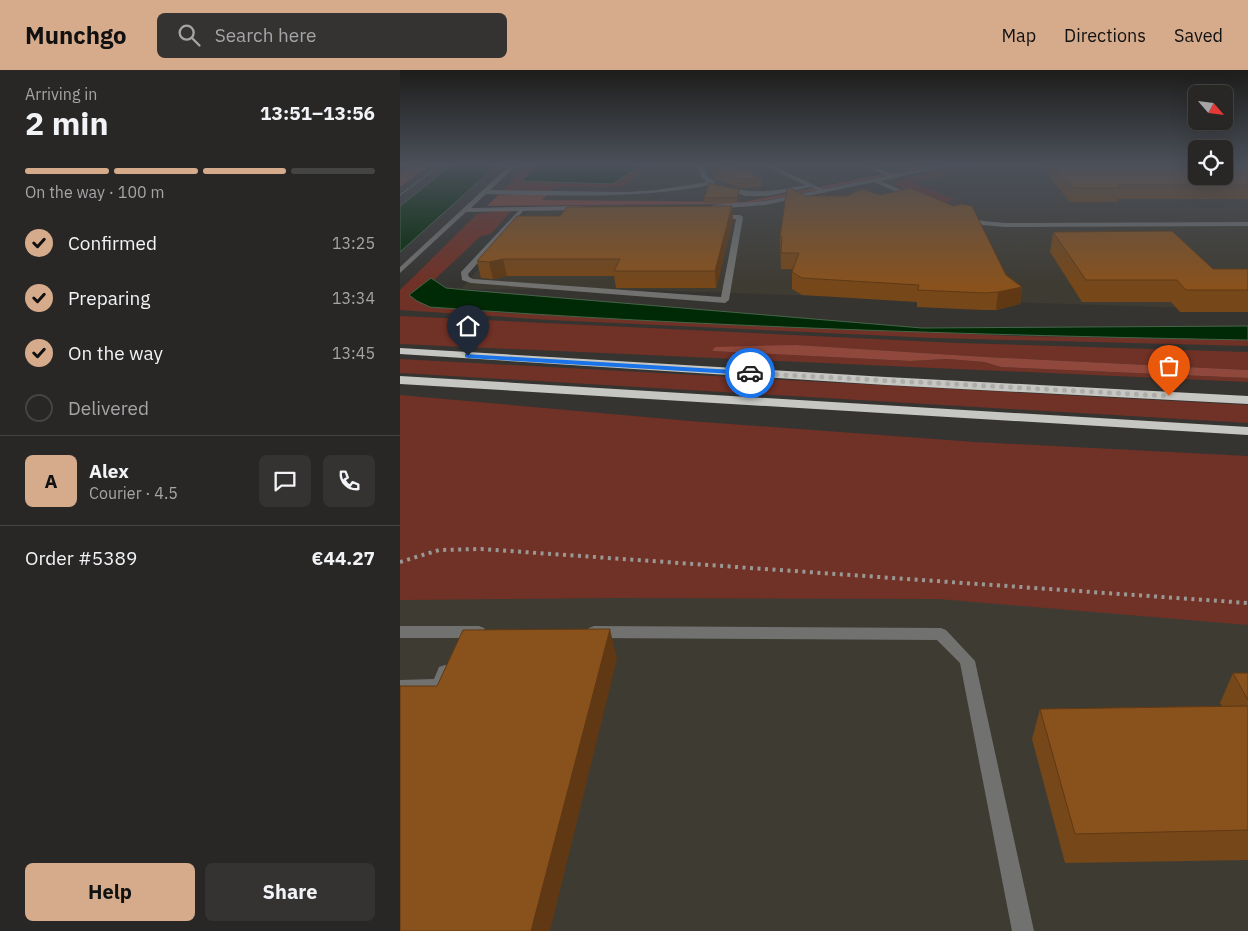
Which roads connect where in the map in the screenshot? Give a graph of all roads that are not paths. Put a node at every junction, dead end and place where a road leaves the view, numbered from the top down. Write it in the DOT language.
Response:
graph roads {
  1 [pos="469,205"];
  2 [pos="734,205"];
  3 [pos="591,208"];
  4 [pos="522,209"];
  5 [pos="464,210"];
  6 [pos="959,216"];
  7 [pos="515,217"];
  8 [pos="581,217"];
  9 [pos="1248,224"];
  10 [pos="400,270"];
  11 [pos="400,352"];
  12 [pos="400,380"];
  13 [pos="1248,400"];
  14 [pos="1163,427"];
  15 [pos="1248,431"];
  16 [pos="1248,437"];
  17 [pos="400,632"];
  18 [pos="462,632"];
  19 [pos="492,632"];
  20 [pos="582,632"];
  21 [pos="400,686"];
  22 [pos="1023,931"];
  1 -- 5 [label="street"];
  2 -- 7 [label="street"];
  3 -- 4 [label="street"];
  4 -- 5 [label="street"];
  4 -- 7 [label="street"];
  5 -- 10 [label="street"];
  6 -- 9 [label="street"];
  7 -- 8 [label="street"];
  11 -- 13 [label="highway"];
  12 -- 14 [label="highway"];
  14 -- 15 [label="highway"];
  14 -- 16 [label="highway"];
  17 -- 18 [label="street"];
  18 -- 19 [label="street"];
  18 -- 21 [label="street"];
  20 -- 22 [label="street"];
}
